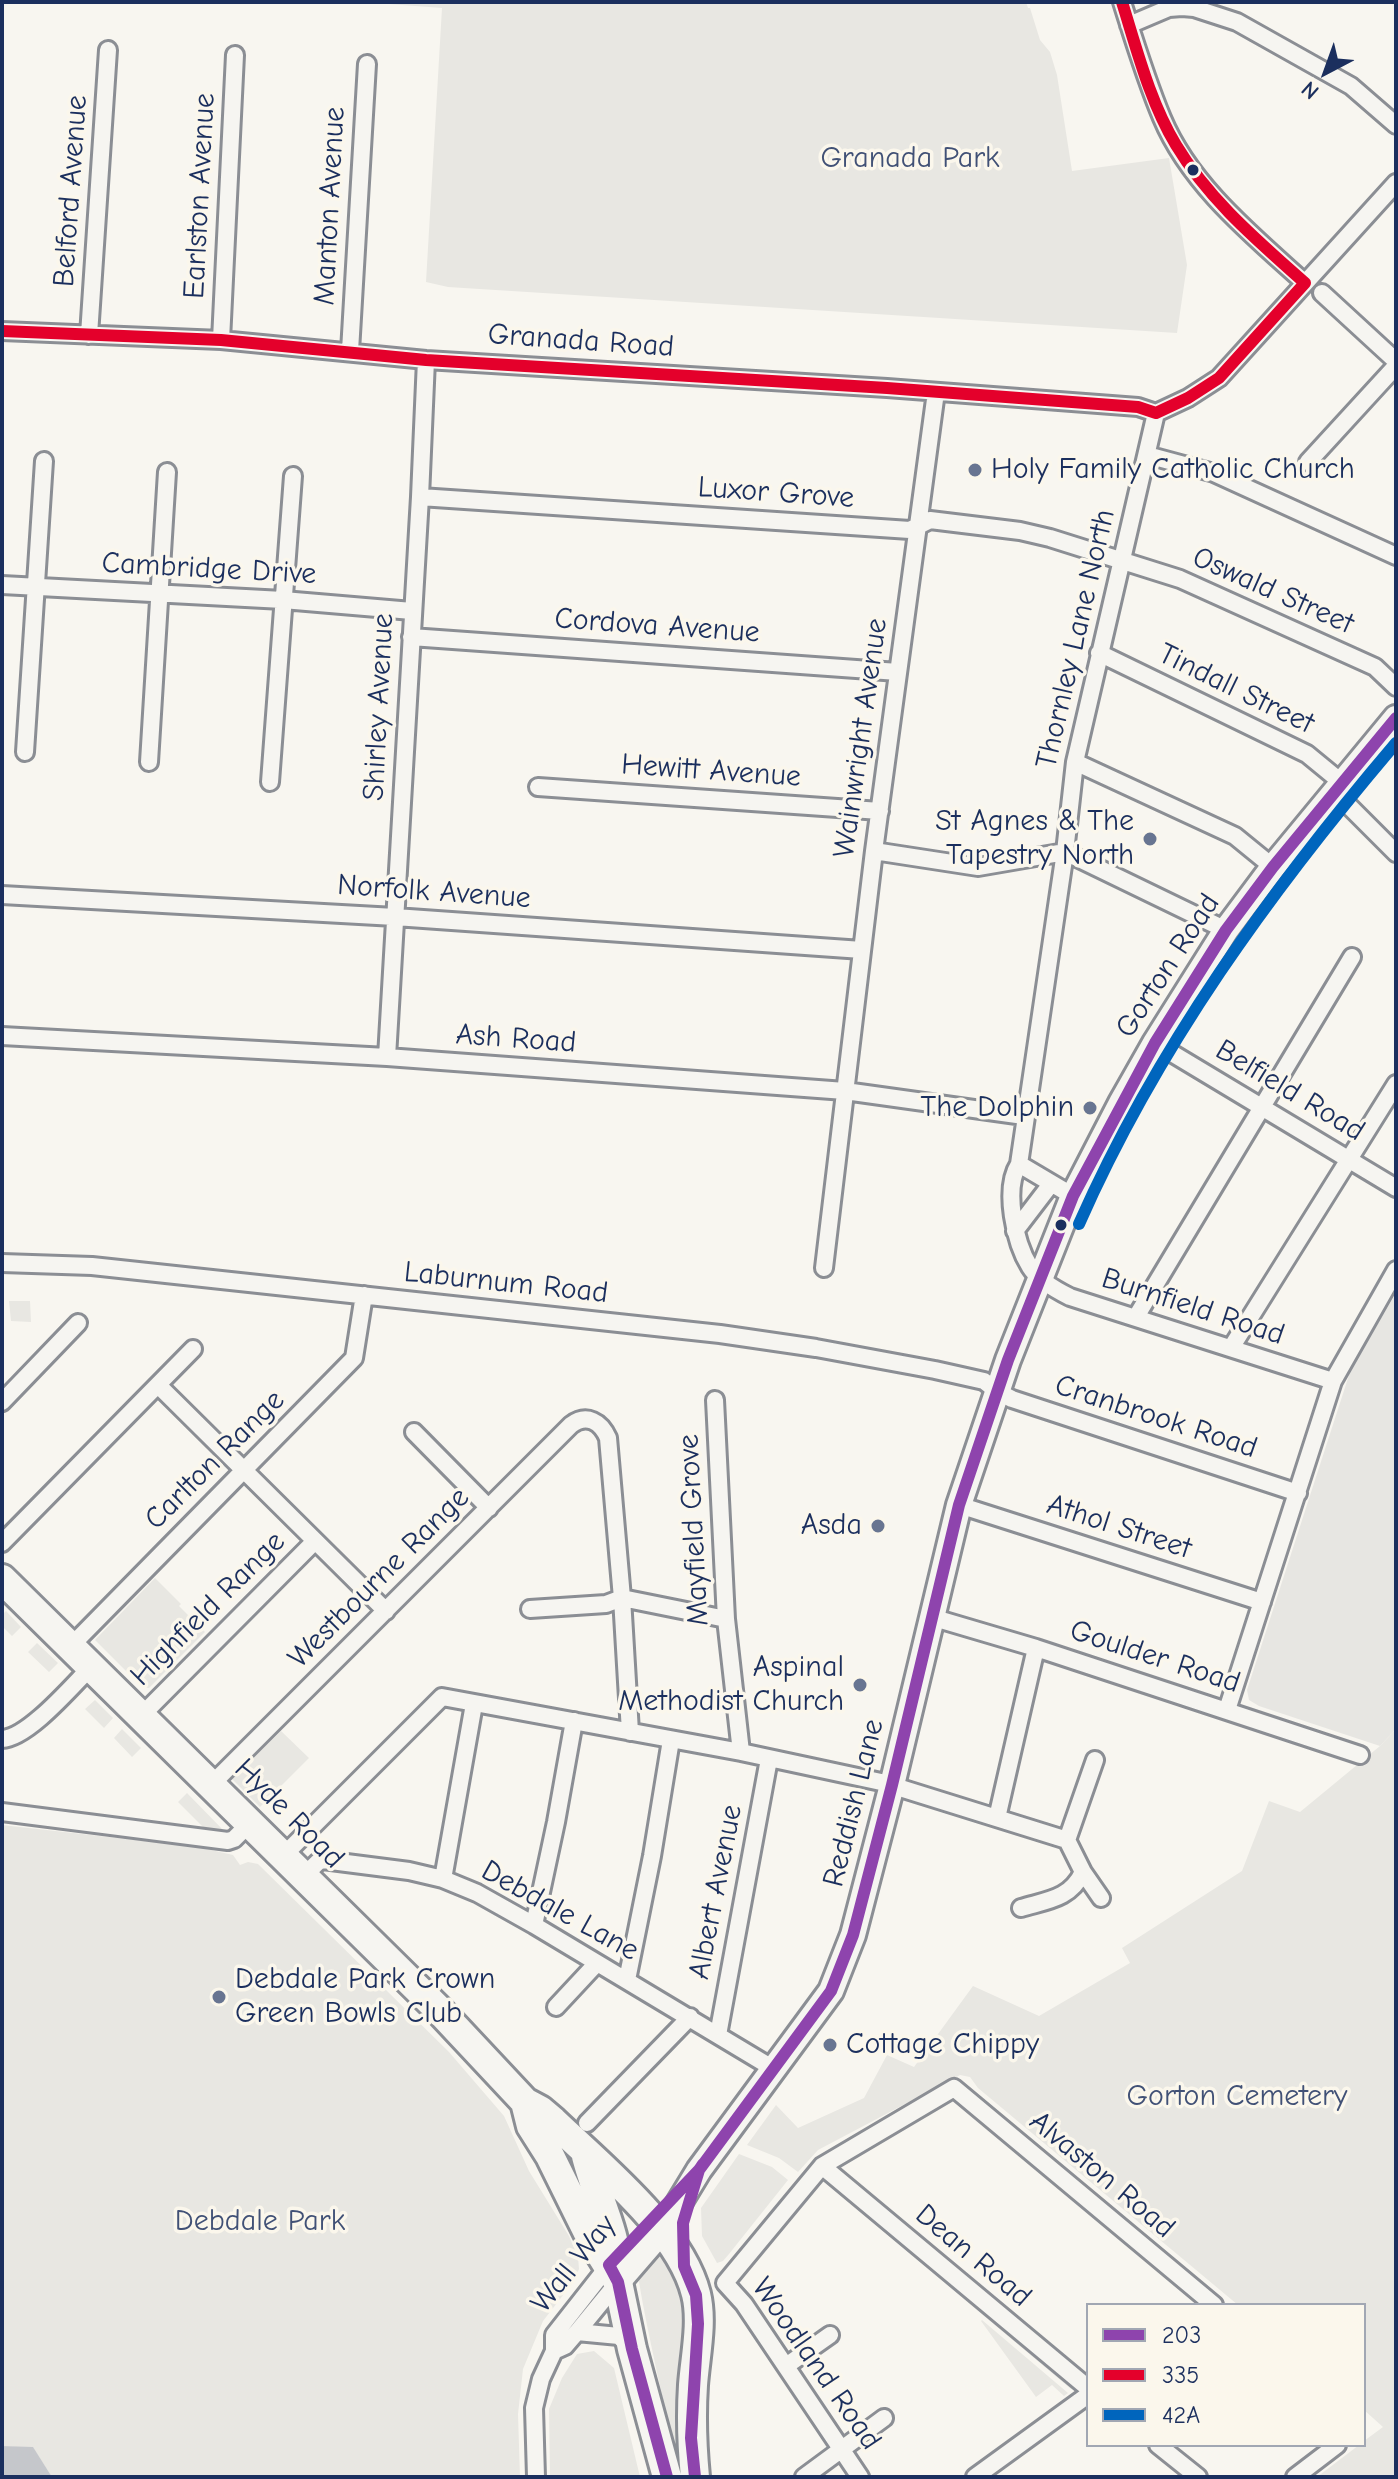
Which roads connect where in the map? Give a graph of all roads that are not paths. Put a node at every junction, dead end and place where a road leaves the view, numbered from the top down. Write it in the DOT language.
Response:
graph roads {
  1 [pos="1122,2"];
  2 [pos="1129,25"];
  3 [pos="108,50"];
  4 [pos="235,55"];
  5 [pos="367,64"];
  6 [pos="1396,125"];
  7 [pos="1396,183"];
  8 [pos="1305,283"];
  9 [pos="1322,293"];
  10 [pos="2,331"];
  11 [pos="89,335"];
  12 [pos="221,340"];
  13 [pos="350,351"];
  14 [pos="426,360"];
  15 [pos="1396,363"];
  16 [pos="936,392"];
  17 [pos="1156,413"];
  18 [pos="1147,455"];
  19 [pos="44,461"];
  20 [pos="1308,462"];
  21 [pos="167,472"];
  22 [pos="293,476"];
  23 [pos="420,497"];
  24 [pos="919,525"];
  25 [pos="1396,556"];
  26 [pos="1121,559"];
  27 [pos="2,585"];
  28 [pos="36,587"];
  29 [pos="160,594"];
  30 [pos="283,600"];
  31 [pos="412,611"];
  32 [pos="411,637"];
  33 [pos="1099,653"];
  34 [pos="898,672"];
  35 [pos="1396,687"];
  36 [pos="1396,718"];
  37 [pos="25,752"];
  38 [pos="149,762"];
  39 [pos="1075,762"];
  40 [pos="270,782"];
  41 [pos="1340,785"];
  42 [pos="538,787"];
  43 [pos="880,811"];
  44 [pos="874,851"];
  45 [pos="1065,852"];
  46 [pos="1396,853"];
  47 [pos="1273,867"];
  48 [pos="2,895"];
  49 [pos="395,917"];
  50 [pos="1226,930"];
  51 [pos="862,950"];
  52 [pos="1352,957"];
  53 [pos="2,1036"];
  54 [pos="1155,1043"];
  55 [pos="387,1057"];
  56 [pos="1396,1084"];
  57 [pos="845,1091"];
  58 [pos="1263,1107"];
  59 [pos="1024,1116"];
  60 [pos="1350,1159"];
  61 [pos="1019,1164"];
  62 [pos="1051,1184"];
  63 [pos="1396,1188"];
  64 [pos="1073,1196"];
  65 [pos="1015,1231"];
  66 [pos="2,1263"];
  67 [pos="824,1268"];
  68 [pos="1396,1270"];
  69 [pos="1039,1278"];
  70 [pos="364,1295"];
  71 [pos="1136,1317"];
  72 [pos="78,1323"];
  73 [pos="1231,1348"];
  74 [pos="193,1349"];
  75 [pos="1333,1381"];
  76 [pos="158,1385"];
  77 [pos="998,1392"];
  78 [pos="715,1400"];
  79 [pos="2,1402"];
  80 [pos="414,1432"];
  81 [pos="244,1470"];
  82 [pos="1298,1493"];
  83 [pos="959,1505"];
  84 [pos="489,1508"];
  85 [pos="315,1541"];
  86 [pos="2,1543"];
  87 [pos="2,1579"];
  88 [pos="622,1598"];
  89 [pos="1262,1602"];
  90 [pos="530,1609"];
  91 [pos="386,1611"];
  92 [pos="931,1617"];
  93 [pos="726,1619"];
  94 [pos="70,1647"];
  95 [pos="1036,1648"];
  96 [pos="91,1667"];
  97 [pos="474,1704"];
  98 [pos="1227,1710"];
  99 [pos="141,1716"];
  100 [pos="574,1721"];
  101 [pos="630,1732"];
  102 [pos="2,1739"];
  103 [pos="671,1740"];
  104 [pos="741,1752"];
  105 [pos="1360,1755"];
  106 [pos="769,1759"];
  107 [pos="1095,1760"];
  108 [pos="211,1785"];
  109 [pos="892,1785"];
  110 [pos="2,1812"];
  111 [pos="997,1818"];
  112 [pos="250,1823"];
  113 [pos="1067,1840"];
  114 [pos="283,1856"];
  115 [pos="1083,1872"];
  116 [pos="304,1876"];
  117 [pos="443,1879"];
  118 [pos="1101,1898"];
  119 [pos="1021,1908"];
  120 [pos="534,1925"];
  121 [pos="597,1963"];
  122 [pos="627,1980"];
  123 [pos="556,2007"];
  124 [pos="690,2017"];
  125 [pos="718,2035"];
  126 [pos="774,2069"];
  127 [pos="525,2102"];
  128 [pos="587,2123"];
  129 [pos="584,2152"];
  130 [pos="822,2166"];
  131 [pos="666,2228"];
  132 [pos="615,2268"];
  133 [pos="1211,2303"];
  134 [pos="577,2332"];
  135 [pos="830,2335"];
  136 [pos="623,2339"];
  137 [pos="554,2351"];
  138 [pos="786,2366"];
  139 [pos="1086,2386"];
  140 [pos="1086,2396"];
  141 [pos="884,2418"];
  142 [pos="1160,2447"];
  143 [pos="1334,2447"];
  144 [pos="842,2450"];
  145 [pos="536,2477"];
  146 [pos="667,2477"];
  147 [pos="695,2477"];
  148 [pos="804,2477"];
  149 [pos="860,2477"];
  150 [pos="975,2477"];
  151 [pos="1198,2477"];
  152 [pos="1295,2477"];
  1 -- 2 [label="street"];
  2 -- 6 [label="street"];
  2 -- 8 [label="street"];
  3 -- 11 [label="street, Belford Avenue"];
  4 -- 12 [label="street, Earlston Avenue"];
  5 -- 13 [label="street, Manton Avenue"];
  7 -- 8 [label="street"];
  8 -- 17 [label="street"];
  9 -- 15 [label="street"];
  10 -- 11 [label="street, Granada Road"];
  11 -- 12 [label="street, Granada Road"];
  12 -- 13 [label="street, Granada Road"];
  13 -- 14 [label="street, Granada Road"];
  14 -- 16 [label="street, Granada Road"];
  14 -- 23 [label="street, Shirley Avenue"];
  15 -- 20 [label="street"];
  16 -- 17 [label="street, Granada Road"];
  16 -- 24 [label="street, Wainwright Avenue"];
  17 -- 18 [label="street, Thornley Lane North"];
  18 -- 25 [label="street"];
  18 -- 26 [label="street, Thornley Lane North"];
  19 -- 28 [label="street"];
  21 -- 29 [label="street"];
  22 -- 30 [label="street"];
  23 -- 24 [label="street, Luxor Grove"];
  23 -- 31 [label="street, Shirley Avenue"];
  24 -- 26 [label="street, Luxor Grove"];
  24 -- 34 [label="street, Wainwright Avenue"];
  26 -- 33 [label="street, Thornley Lane North"];
  26 -- 35 [label="street, Oswald Street"];
  27 -- 28 [label="street, Cambridge Drive"];
  28 -- 29 [label="street, Cambridge Drive"];
  28 -- 37 [label="street"];
  29 -- 30 [label="street, Cambridge Drive"];
  29 -- 38 [label="street"];
  30 -- 31 [label="street, Cambridge Drive"];
  30 -- 40 [label="street"];
  31 -- 32 [label="street, Shirley Avenue"];
  32 -- 34 [label="street, Cordova Avenue"];
  32 -- 49 [label="street, Shirley Avenue"];
  33 -- 39 [label="street, Thornley Lane North"];
  33 -- 41 [label="street, Tindall Street"];
  34 -- 43 [label="street, Wainwright Avenue"];
  36 -- 41 [label="main road, Gorton Road"];
  39 -- 45 [label="street, Thornley Lane North"];
  39 -- 47 [label="street"];
  41 -- 46 [label="street, Tindall Street"];
  41 -- 47 [label="main road, Gorton Road"];
  42 -- 43 [label="street, Hewitt Avenue"];
  43 -- 44 [label="street, Wainwright Avenue"];
  44 -- 45 [label="street"];
  44 -- 51 [label="street, Wainwright Avenue"];
  45 -- 50 [label="street"];
  45 -- 59 [label="street, Thornley Lane North"];
  47 -- 50 [label="main road, Gorton Road"];
  48 -- 49 [label="street, Norfolk Avenue"];
  49 -- 51 [label="street, Norfolk Avenue"];
  49 -- 55 [label="street, Shirley Avenue"];
  50 -- 54 [label="main road, Gorton Road"];
  51 -- 57 [label="street, Wainwright Avenue"];
  52 -- 58 [label="street"];
  53 -- 55 [label="street, Ash Road"];
  54 -- 58 [label="street, Belfield Road"];
  54 -- 64 [label="main road, Gorton Road"];
  55 -- 57 [label="street, Ash Road"];
  56 -- 60 [label="street"];
  57 -- 59 [label="street, Ash Road"];
  57 -- 67 [label="street, Wainwright Avenue"];
  58 -- 60 [label="street, Belfield Road"];
  58 -- 71 [label="street"];
  59 -- 61 [label="street, Thornley Lane North"];
  60 -- 63 [label="street, Belfield Road"];
  60 -- 73 [label="street"];
  61 -- 62 [label="street"];
  61 -- 65 [label="street, Thornley Lane North"];
  62 -- 64 [label="street"];
  62 -- 65 [label="street"];
  64 -- 69 [label="main road, Gorton Road"];
  65 -- 69 [label="street, Thornley Lane North"];
  66 -- 70 [label="street, Laburnum Road"];
  68 -- 75 [label="street"];
  69 -- 71 [label="street, Burnfield Road"];
  69 -- 77 [label="main road, Reddish Lane"];
  70 -- 77 [label="street, Laburnum Road"];
  70 -- 81 [label="street, Carlton Range"];
  71 -- 73 [label="street, Burnfield Road"];
  72 -- 79 [label="street"];
  73 -- 75 [label="street, Burnfield Road"];
  74 -- 76 [label="street"];
  75 -- 82 [label="street"];
  76 -- 81 [label="street"];
  76 -- 86 [label="street"];
  77 -- 82 [label="street, Cranbrook Road"];
  77 -- 83 [label="main road, Reddish Lane"];
  78 -- 93 [label="street, Mayfield Grove"];
  80 -- 84 [label="street"];
  81 -- 85 [label="street"];
  81 -- 94 [label="street, Carlton Range"];
  82 -- 89 [label="street"];
  83 -- 89 [label="street, Athol Street"];
  83 -- 92 [label="main road, Reddish Lane"];
  84 -- 88 [label="street, Westbourne Range"];
  84 -- 91 [label="street, Westbourne Range"];
  85 -- 91 [label="street"];
  85 -- 99 [label="street, Highfield Range"];
  87 -- 94 [label="highway, Hyde Road"];
  88 -- 90 [label="street"];
  88 -- 93 [label="street"];
  88 -- 101 [label="street"];
  89 -- 98 [label="street"];
  91 -- 108 [label="street, Westbourne Range"];
  92 -- 95 [label="street, Goulder Road"];
  92 -- 109 [label="main road, Reddish Lane"];
  93 -- 104 [label="street, Mayfield Grove"];
  94 -- 96 [label="highway, Hyde Road"];
  95 -- 98 [label="street, Goulder Road"];
  95 -- 111 [label="street"];
  96 -- 99 [label="highway, Hyde Road"];
  96 -- 102 [label="street"];
  97 -- 100 [label="street"];
  97 -- 114 [label="street"];
  97 -- 117 [label="street"];
  98 -- 105 [label="street, Goulder Road"];
  99 -- 108 [label="highway, Hyde Road"];
  100 -- 101 [label="street"];
  100 -- 120 [label="street"];
  101 -- 103 [label="street"];
  103 -- 104 [label="street"];
  103 -- 122 [label="street"];
  104 -- 106 [label="street"];
  106 -- 109 [label="street"];
  106 -- 125 [label="street, Albert Avenue"];
  107 -- 113 [label="street"];
  108 -- 112 [label="highway, Hyde Road"];
  109 -- 111 [label="street"];
  109 -- 126 [label="main road, Reddish Lane"];
  110 -- 112 [label="street"];
  111 -- 113 [label="street"];
  112 -- 114 [label="highway, Hyde Road"];
  113 -- 115 [label="street"];
  114 -- 116 [label="highway, Hyde Road"];
  115 -- 118 [label="street"];
  115 -- 119 [label="street"];
  116 -- 117 [label="street, Debdale Lane"];
  116 -- 127 [label="highway, Hyde Road"];
  117 -- 120 [label="street, Debdale Lane"];
  120 -- 121 [label="street, Debdale Lane"];
  121 -- 122 [label="street, Debdale Lane"];
  121 -- 123 [label="street"];
  122 -- 124 [label="street, Debdale Lane"];
  124 -- 125 [label="street, Debdale Lane"];
  124 -- 128 [label="street"];
  125 -- 126 [label="street, Debdale Lane"];
  126 -- 131 [label="main road, Reddish Lane"];
  127 -- 129 [label="highway, Hyde Road"];
  127 -- 132 [label="highway, Hyde Road"];
  129 -- 131 [label="highway, Hyde Road"];
  129 -- 132 [label="highway"];
  130 -- 133 [label="street, Alvaston Road"];
  130 -- 138 [label="street, Woodland Road"];
  130 -- 139 [label="street, Dean Road"];
  131 -- 132 [label="main road, Wall Way"];
  131 -- 147 [label="highway, Hyde Road"];
  132 -- 134 [label="street, Wall Way"];
  132 -- 136 [label="highway, Hyde Road"];
  132 -- 137 [label="street, Wall Way"];
  134 -- 136 [label="street, Wall Way"];
  134 -- 137 [label="street, Wall Way"];
  135 -- 138 [label="street"];
  136 -- 146 [label="highway, Hyde Road"];
  137 -- 145 [label="street, Wall Way"];
  138 -- 144 [label="street, Woodland Road"];
  140 -- 150 [label="street"];
  141 -- 144 [label="street"];
  142 -- 151 [label="street"];
  143 -- 152 [label="street"];
  144 -- 148 [label="street"];
  144 -- 149 [label="street, Woodland Road"];
}
